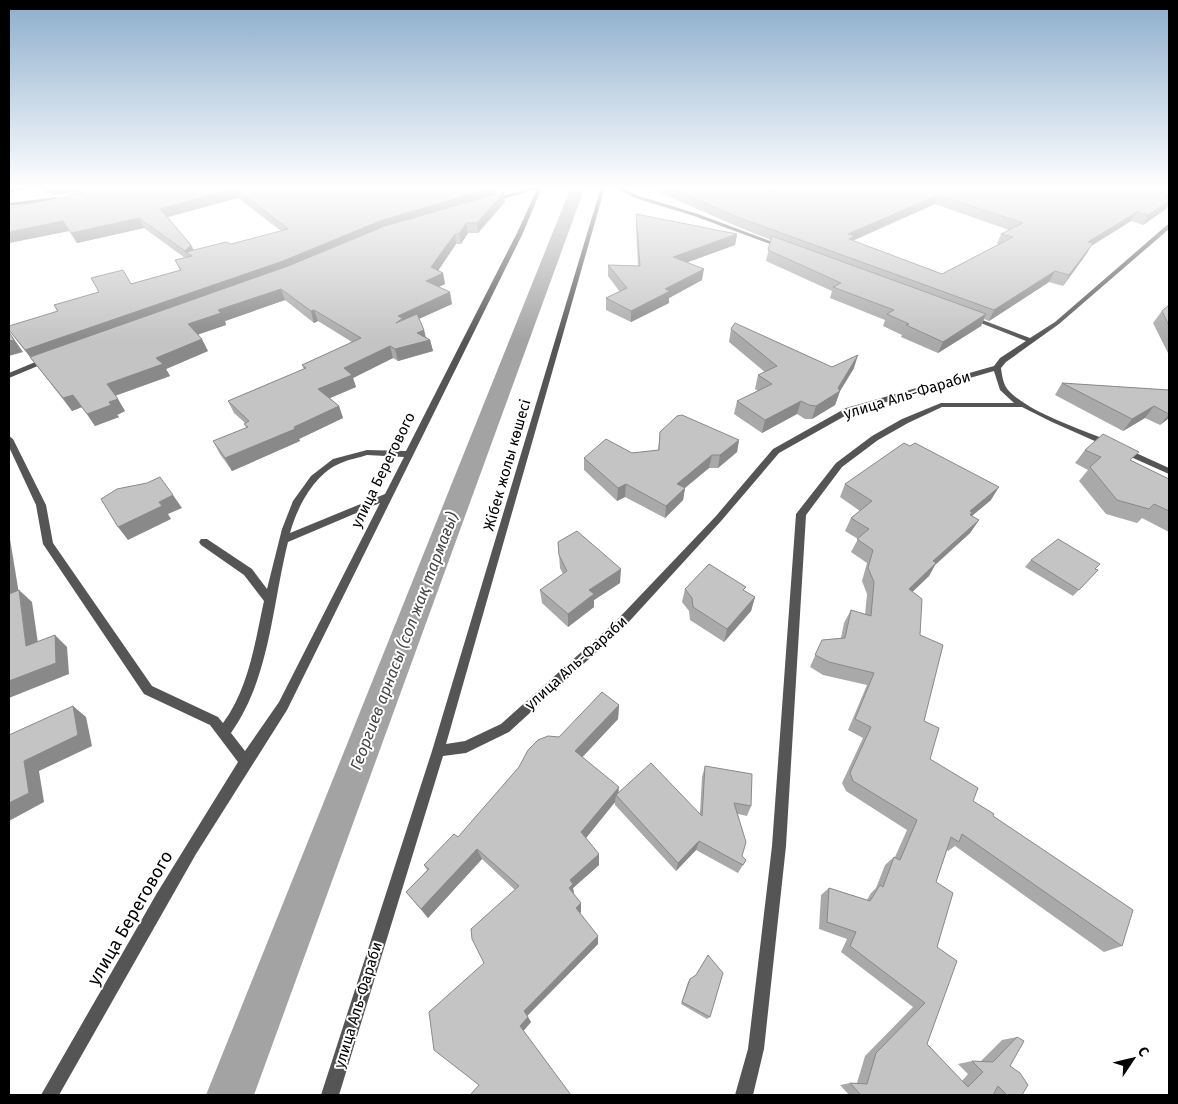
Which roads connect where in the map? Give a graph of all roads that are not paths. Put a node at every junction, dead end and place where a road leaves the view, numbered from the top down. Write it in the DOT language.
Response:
graph roads {
  1 [pos="517,239"];
  2 [pos="588,239"];
  3 [pos="760,239"];
  4 [pos="1155,239"];
  5 [pos="788,249"];
  6 [pos="960,314"];
  7 [pos="1032,341"];
  8 [pos="54,357"];
  9 [pos="997,368"];
  10 [pos="9,376"];
  11 [pos="1023,405"];
  12 [pos="9,439"];
  13 [pos="408,454"];
  14 [pos="1169,471"];
  15 [pos="388,496"];
  16 [pos="284,540"];
  17 [pos="204,542"];
  18 [pos="270,600"];
  19 [pos="223,733"];
  20 [pos="438,751"];
  21 [pos="245,762"];
  22 [pos="50,1095"];
  23 [pos="330,1095"];
  24 [pos="744,1095"];
  1 -- 13 [label="street, улица Берегового"];
  2 -- 20 [label="street, Жібек жолы көшесі"];
  3 -- 5 [label="street"];
  4 -- 7 [label="street, улица Аль-Фараби"];
  6 -- 7 [label="street"];
  7 -- 9 [label="street, улица Аль-Фараби"];
  8 -- 10 [label="street"];
  9 -- 11 [label="street"];
  9 -- 20 [label="street, улица Аль-Фараби"];
  11 -- 14 [label="street"];
  11 -- 24 [label="street, улица Аль-Фараби"];
  12 -- 19 [label="street"];
  13 -- 15 [label="street, улица Берегового"];
  13 -- 16 [label="street"];
  15 -- 16 [label="street"];
  15 -- 21 [label="street, улица Берегового"];
  16 -- 18 [label="street"];
  17 -- 18 [label="street"];
  18 -- 19 [label="street"];
  19 -- 21 [label="street"];
  20 -- 23 [label="street, улица Аль-Фараби"];
  21 -- 22 [label="street, улица Берегового"];
}
